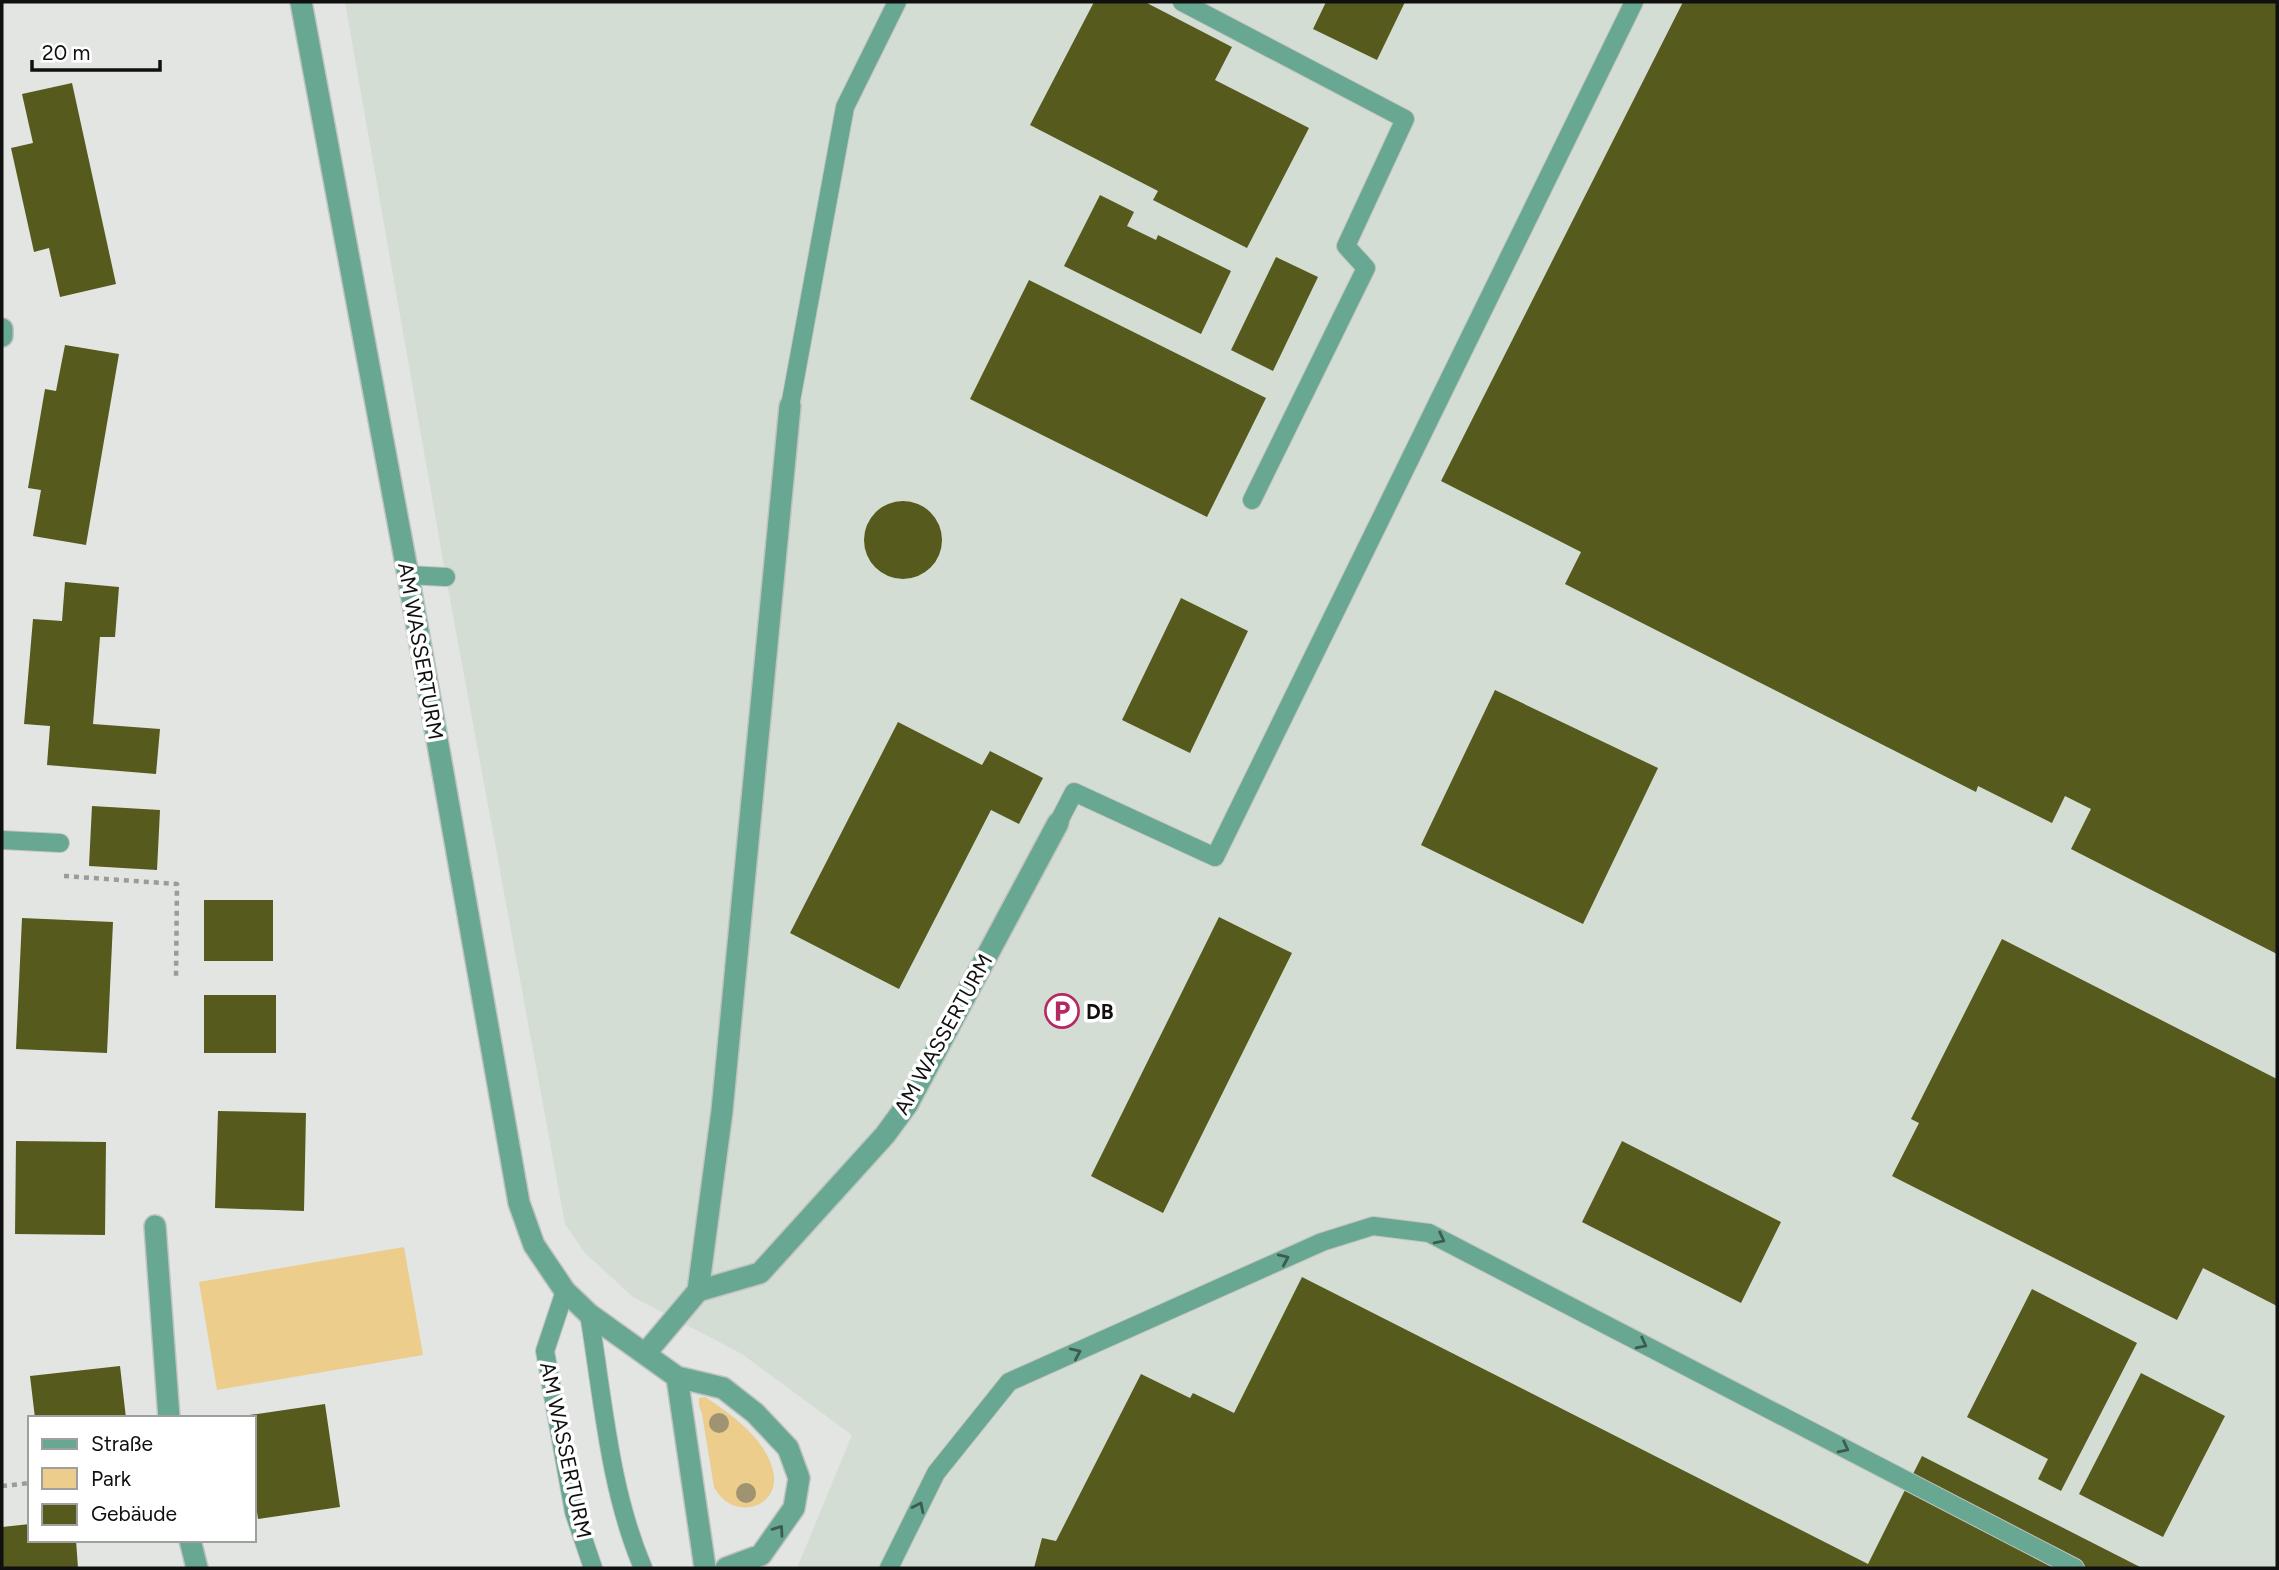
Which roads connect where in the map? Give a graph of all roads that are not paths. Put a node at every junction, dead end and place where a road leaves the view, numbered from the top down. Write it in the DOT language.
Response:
graph roads {
  1 [pos="301,2"];
  2 [pos="897,2"];
  3 [pos="1182,2"];
  4 [pos="1634,2"];
  5 [pos="790,406"];
  6 [pos="1252,500"];
  7 [pos="408,575"];
  8 [pos="446,577"];
  9 [pos="1058,823"];
  10 [pos="2,840"];
  11 [pos="60,844"];
  12 [pos="155,1226"];
  13 [pos="565,1291"];
  14 [pos="698,1291"];
  15 [pos="589,1314"];
  16 [pos="645,1354"];
  17 [pos="677,1377"];
  18 [pos="169,1416"];
  19 [pos="190,1542"];
  20 [pos="197,1568"];
  21 [pos="593,1568"];
  22 [pos="643,1568"];
  23 [pos="705,1568"];
  24 [pos="726,1568"];
  25 [pos="889,1568"];
  26 [pos="2075,1568"];
  1 -- 7 [label="street, AM WASSERTURM"];
  2 -- 5 [label="lane"];
  3 -- 6 [label="lane"];
  4 -- 9 [label="lane"];
  5 -- 14 [label="street"];
  7 -- 8 [label="lane"];
  7 -- 13 [label="street, AM WASSERTURM"];
  9 -- 14 [label="street, AM WASSERTURM"];
  10 -- 11 [label="lane"];
  12 -- 18 [label="street"];
  13 -- 15 [label="street, AM WASSERTURM"];
  13 -- 21 [label="lane, AM WASSERTURM"];
  14 -- 16 [label="street"];
  15 -- 16 [label="street, AM WASSERTURM"];
  15 -- 22 [label="lane"];
  16 -- 17 [label="street, AM WASSERTURM"];
  17 -- 23 [label="street"];
  24 -- 17 [label="street, AM WASSERTURM, one-way"];
  19 -- 20 [label="street"];
  25 -- 26 [label="lane, one-way"];
}
